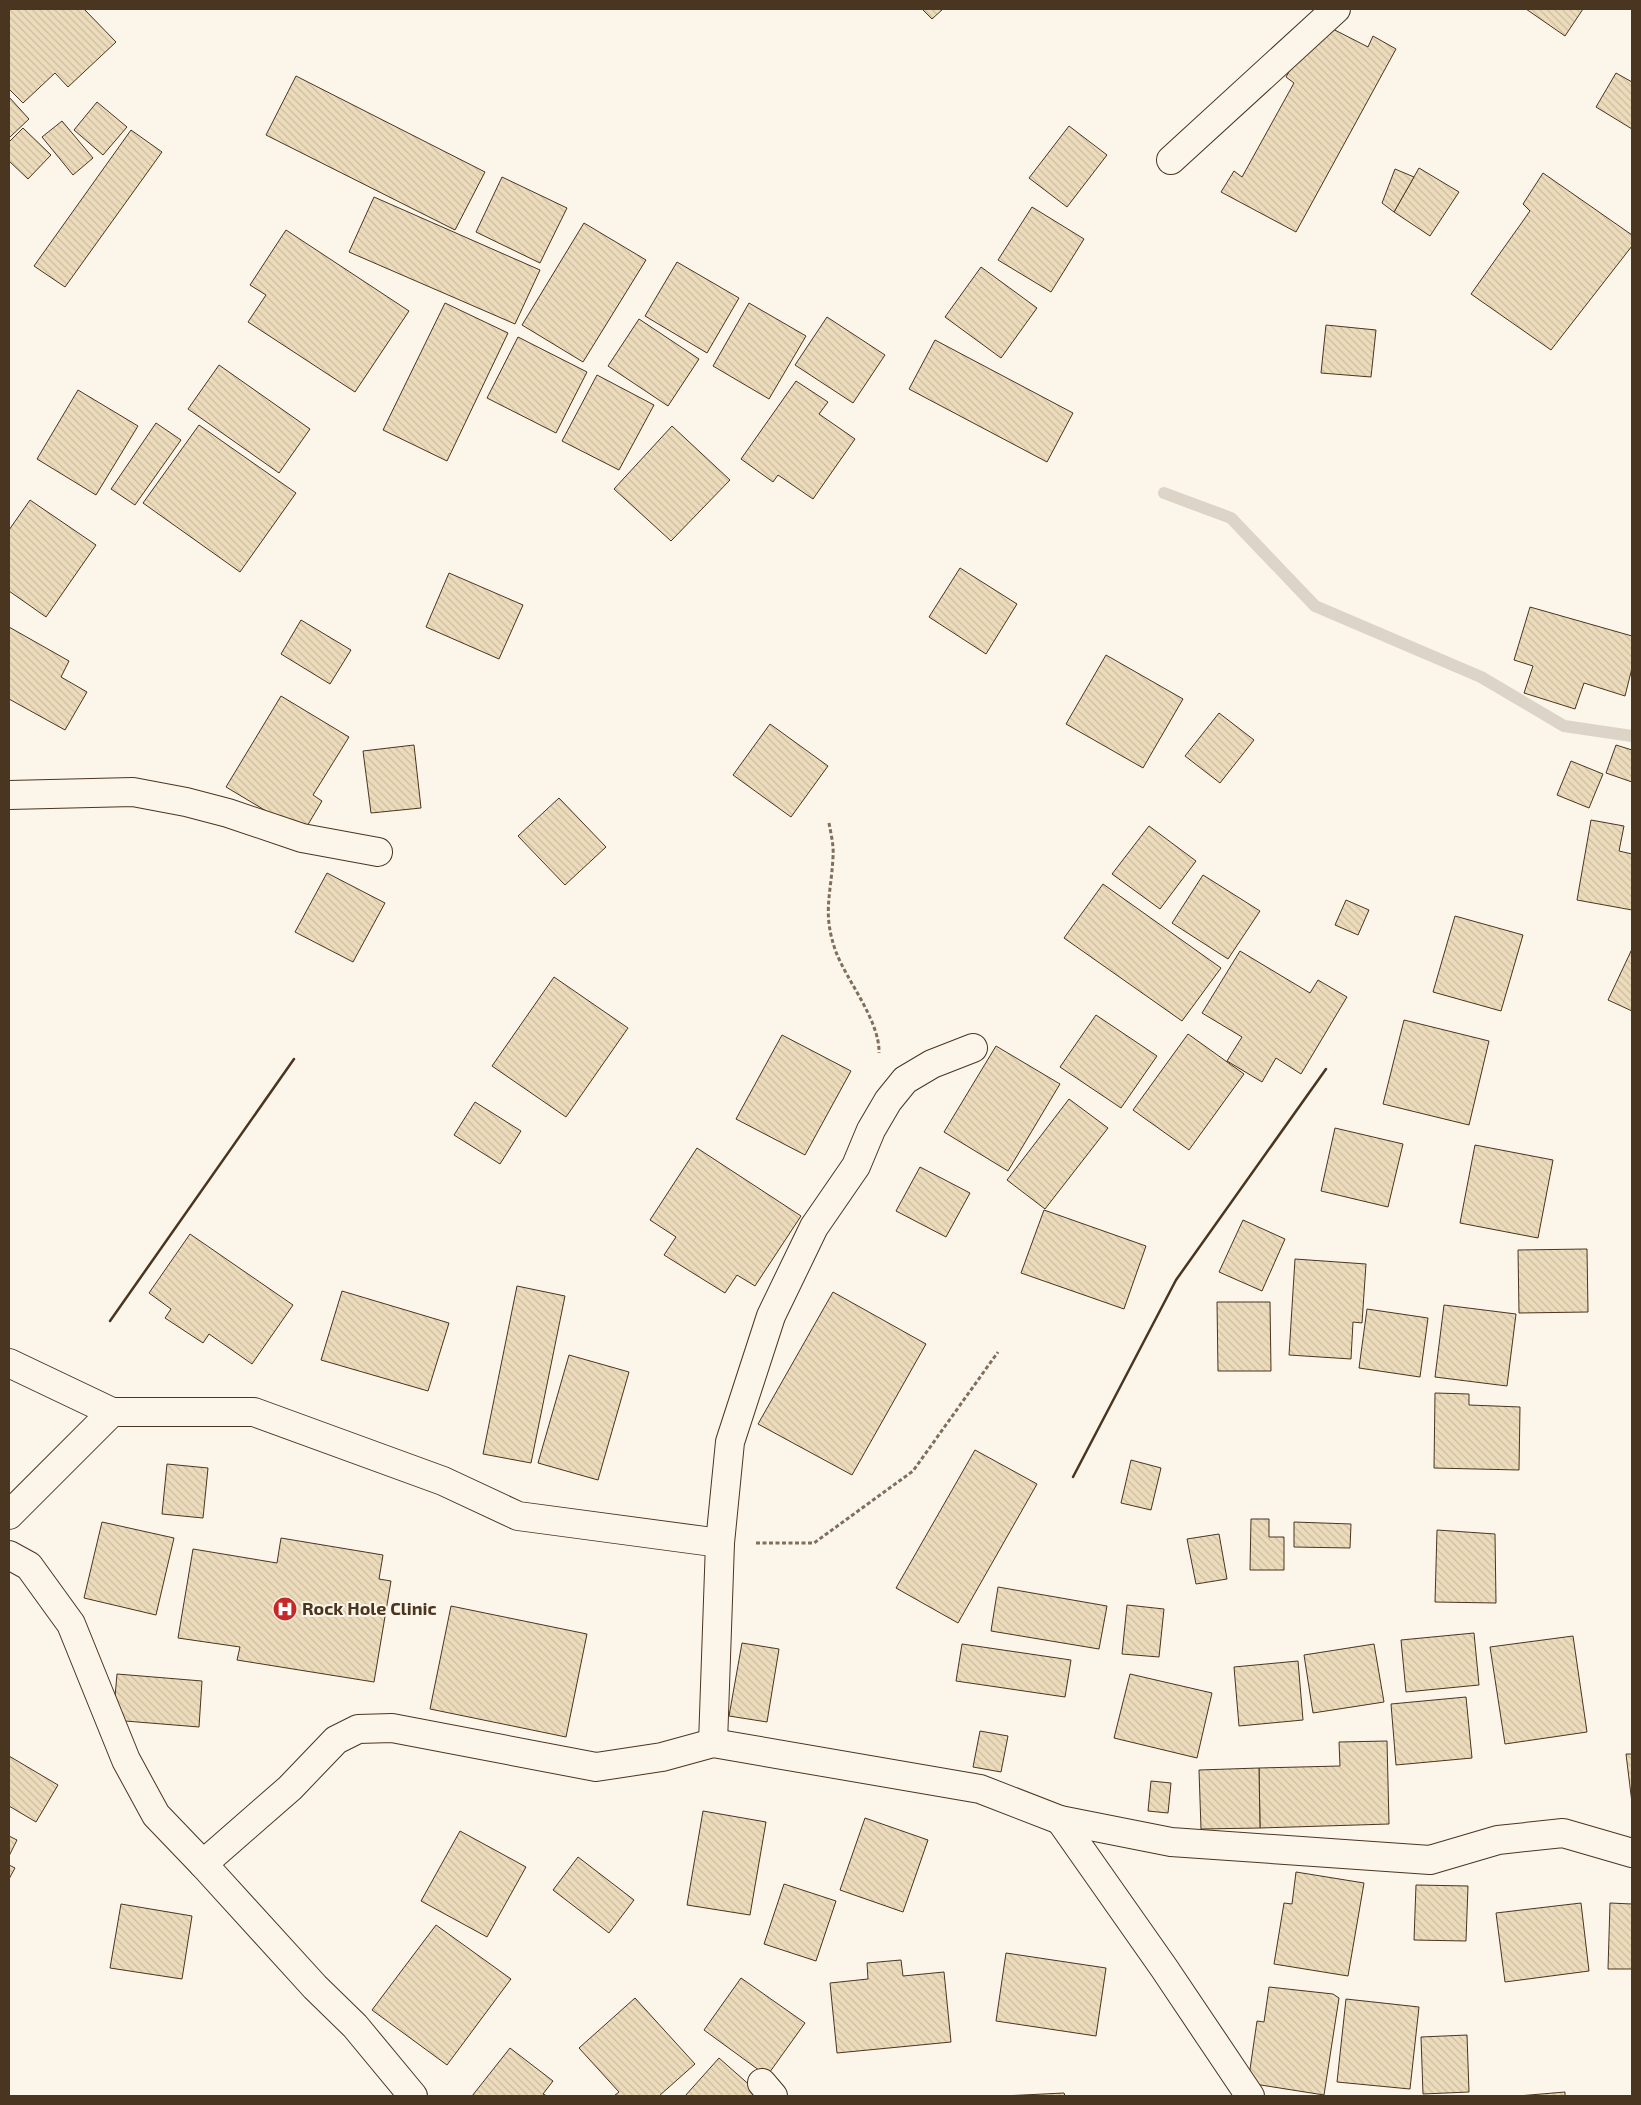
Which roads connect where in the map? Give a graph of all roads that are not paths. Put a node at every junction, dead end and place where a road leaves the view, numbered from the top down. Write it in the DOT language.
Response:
graph roads {
  1 [pos="1336,9"];
  2 [pos="1171,160"];
  3 [pos="9,795"];
  4 [pos="378,852"];
  5 [pos="974,1048"];
  6 [pos="9,1363"];
  7 [pos="112,1412"];
  8 [pos="9,1515"];
  9 [pos="720,1543"];
  10 [pos="9,1555"];
  11 [pos="713,1743"];
  12 [pos="1060,1820"];
  13 [pos="1632,1854"];
  14 [pos="203,1864"];
  15 [pos="414,2096"];
  16 [pos="1250,2096"];
  1 -- 2 [label="street"];
  3 -- 4 [label="street"];
  5 -- 9 [label="street"];
  6 -- 7 [label="street"];
  7 -- 8 [label="street"];
  7 -- 9 [label="street"];
  9 -- 11 [label="street"];
  10 -- 14 [label="street"];
  11 -- 12 [label="street"];
  11 -- 14 [label="street"];
  12 -- 13 [label="street"];
  12 -- 16 [label="street"];
  14 -- 15 [label="street"];
}
